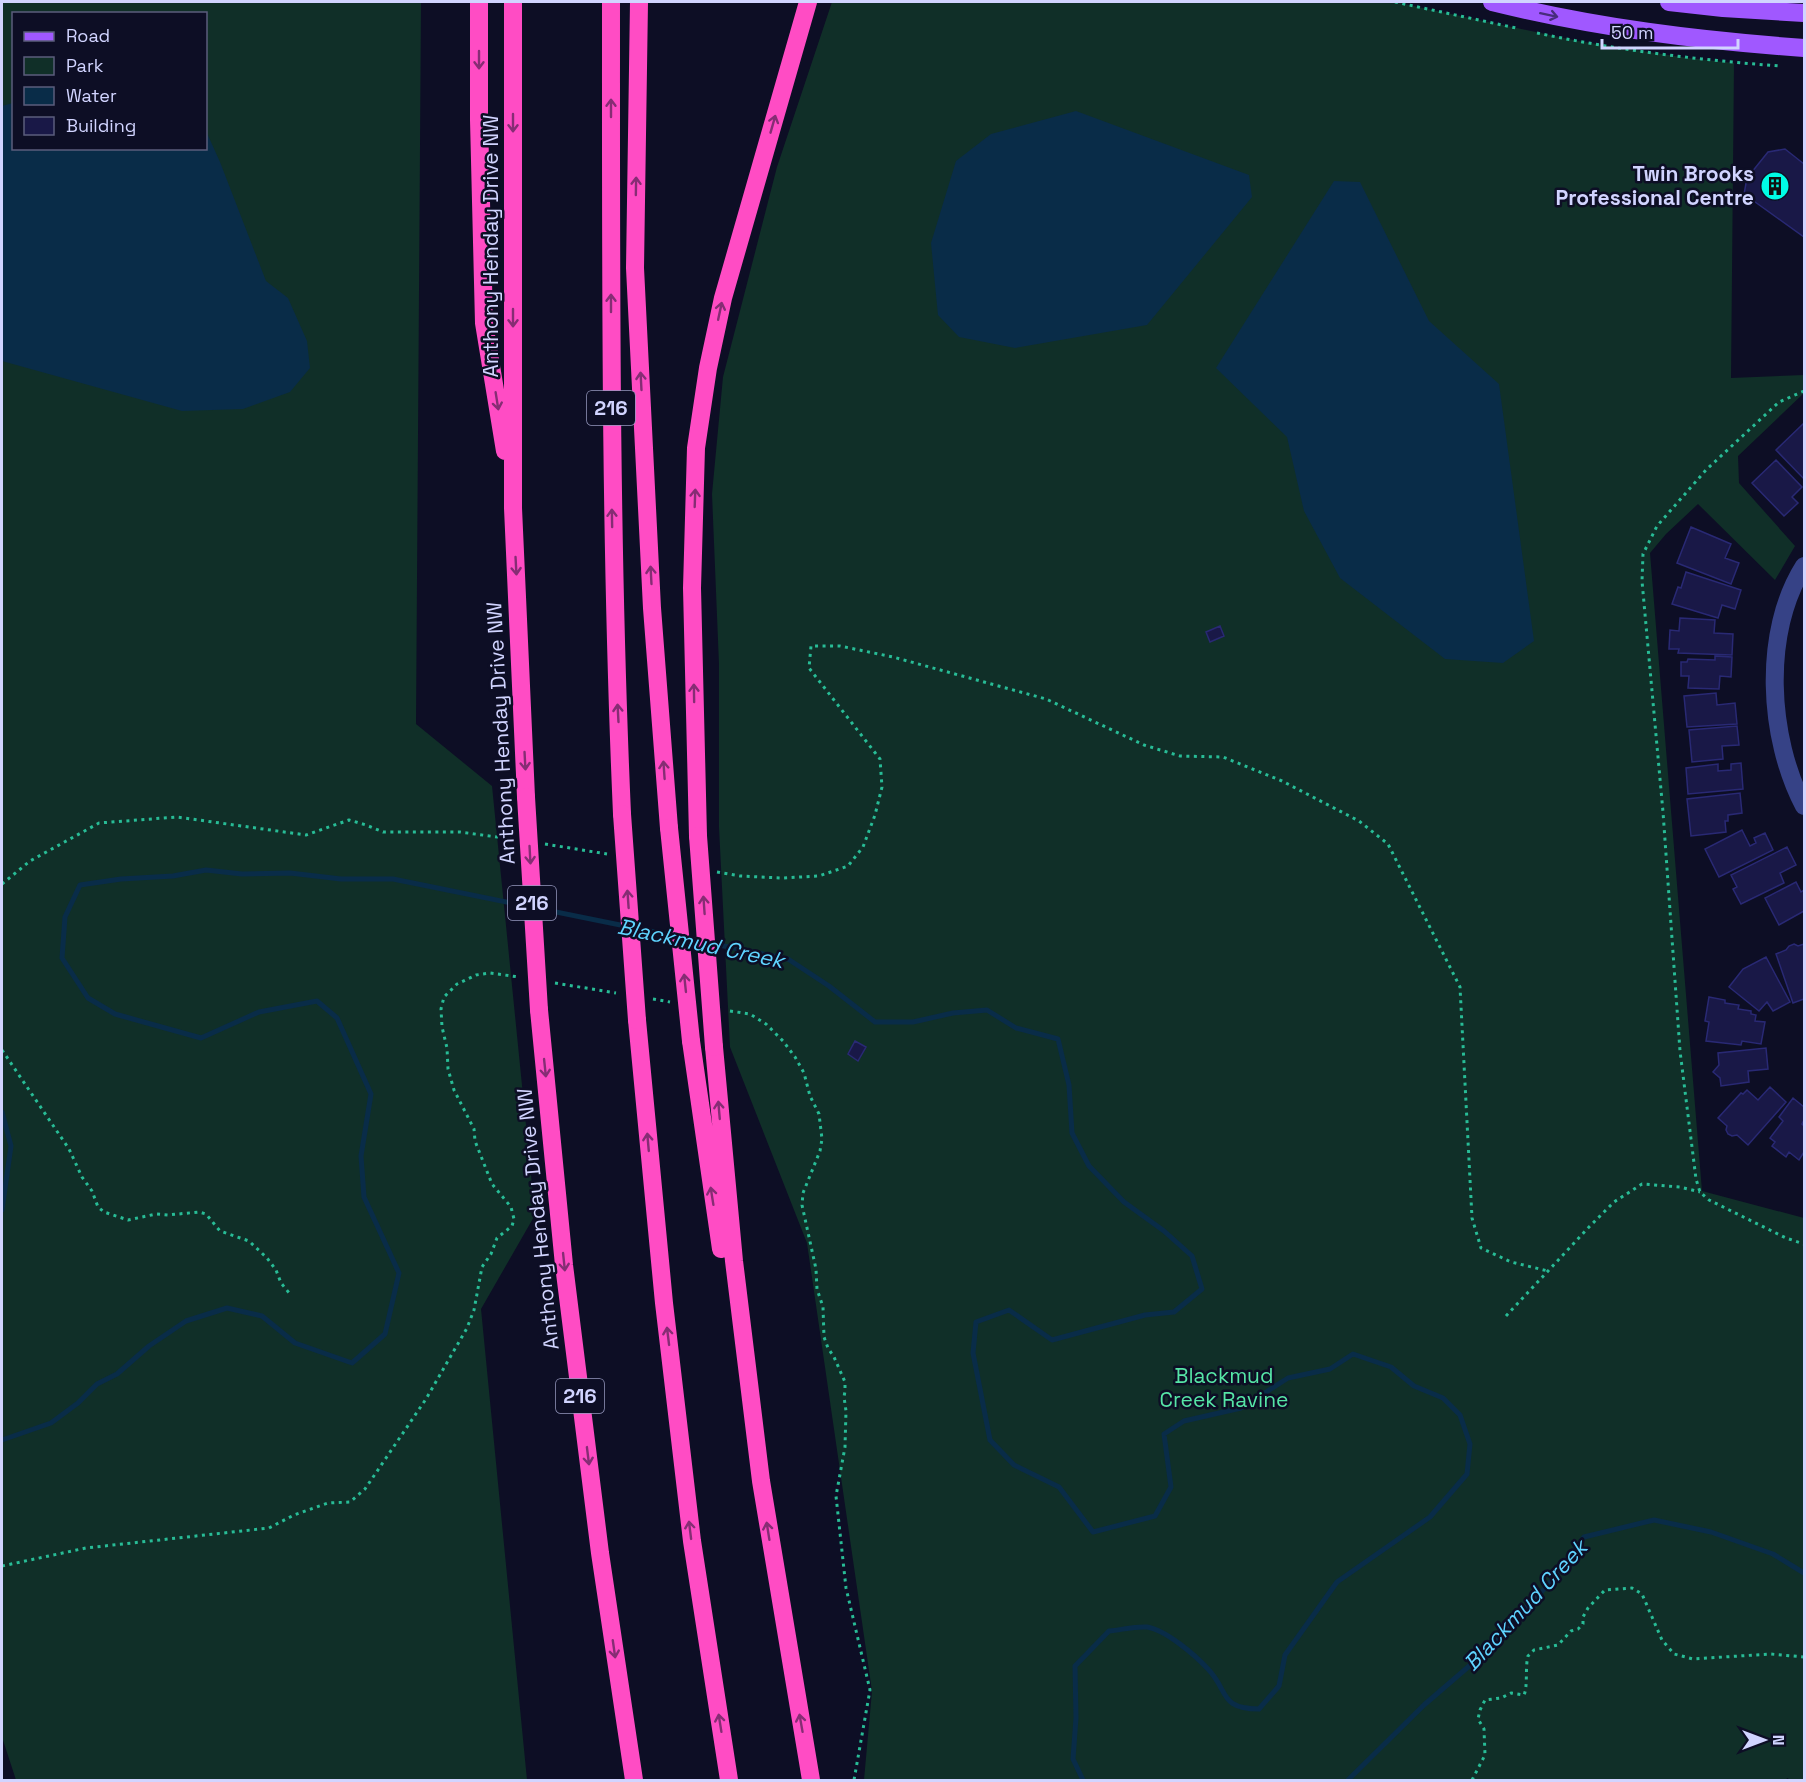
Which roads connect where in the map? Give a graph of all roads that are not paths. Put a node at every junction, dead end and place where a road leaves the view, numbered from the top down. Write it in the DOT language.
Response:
graph roads {
  1 [pos="479,2"];
  2 [pos="513,2"];
  3 [pos="611,2"];
  4 [pos="639,2"];
  5 [pos="808,2"];
  6 [pos="1492,2"];
  7 [pos="1669,2"];
  8 [pos="1804,13"];
  9 [pos="1804,48"];
  10 [pos="513,508"];
  11 [pos="1804,566"];
  12 [pos="1804,806"];
  13 [pos="761,1481"];
  14 [pos="634,1780"];
  15 [pos="729,1780"];
  16 [pos="811,1780"];
  1 -- 10 [label="highway, one-way"];
  2 -- 10 [label="highway, Anthony Henday Drive NW / 216, one-way"];
  15 -- 3 [label="highway, 216, one-way, bridge"];
  13 -- 4 [label="highway, one-way, bridge"];
  13 -- 5 [label="highway, one-way, bridge"];
  6 -- 9 [label="main road, one-way"];
  7 -- 8 [label="main road"];
  10 -- 14 [label="highway, Anthony Henday Drive NW / 216, one-way, bridge"];
  11 -- 12 [label="street"];
  16 -- 13 [label="highway, one-way"];
}
